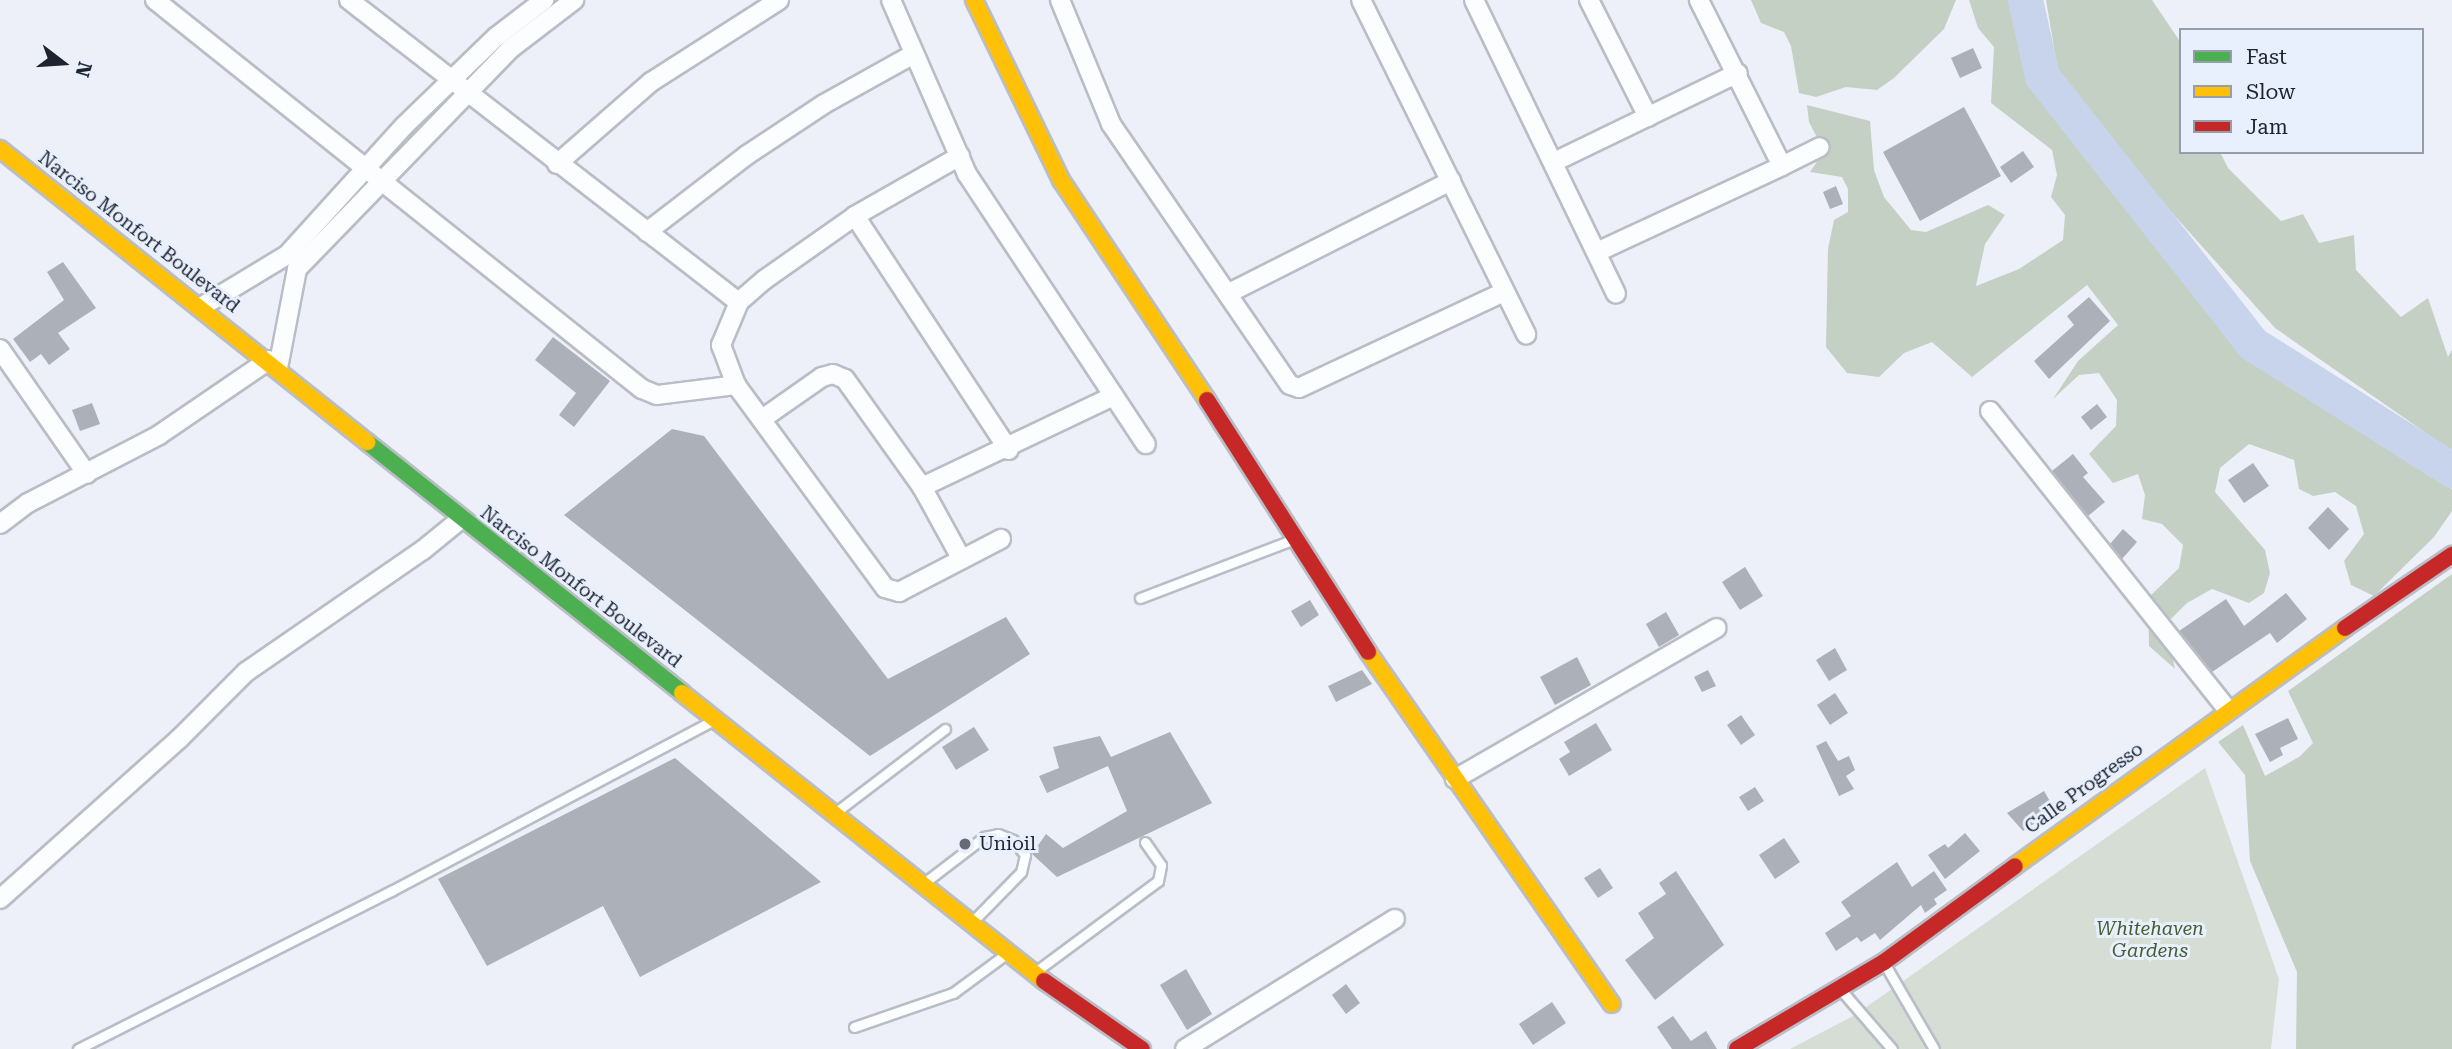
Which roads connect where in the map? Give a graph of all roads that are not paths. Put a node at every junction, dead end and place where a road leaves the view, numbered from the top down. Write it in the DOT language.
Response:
graph roads {
  1 [pos="155,0"];
  2 [pos="544,0"];
  3 [pos="573,0"];
  4 [pos="779,0"];
  5 [pos="891,0"];
  6 [pos="974,0"];
  7 [pos="1060,0"];
  8 [pos="1361,0"];
  9 [pos="1474,0"];
  10 [pos="1589,0"];
  11 [pos="1699,0"];
  12 [pos="357,2"];
  13 [pos="915,54"];
  14 [pos="1738,73"];
  15 [pos="451,81"];
  16 [pos="466,95"];
  17 [pos="1648,117"];
  18 [pos="1820,147"];
  19 [pos="0,149"];
  20 [pos="960,156"];
  21 [pos="1554,162"];
  22 [pos="557,164"];
  23 [pos="1782,166"];
  24 [pos="369,167"];
  25 [pos="385,180"];
  26 [pos="1451,181"];
  27 [pos="855,216"];
  28 [pos="647,232"];
  29 [pos="1597,252"];
  30 [pos="289,264"];
  31 [pos="1504,292"];
  32 [pos="1229,293"];
  33 [pos="1616,293"];
  34 [pos="739,302"];
  35 [pos="201,307"];
  36 [pos="1526,334"];
  37 [pos="0,349"];
  38 [pos="274,364"];
  39 [pos="736,385"];
  40 [pos="1114,396"];
  41 [pos="1990,411"];
  42 [pos="762,419"];
  43 [pos="1146,444"];
  44 [pos="1009,450"];
  45 [pos="87,474"];
  46 [pos="922,487"];
  47 [pos="461,519"];
  48 [pos="0,524"];
  49 [pos="1001,538"];
  50 [pos="1296,539"];
  51 [pos="2452,555"];
  52 [pos="961,558"];
  53 [pos="1140,598"];
  54 [pos="1717,628"];
  55 [pos="2227,709"];
  56 [pos="714,720"];
  57 [pos="945,729"];
  58 [pos="1455,779"];
  59 [pos="834,813"];
  60 [pos="1145,842"];
  61 [pos="922,884"];
  62 [pos="0,899"];
  63 [pos="1395,919"];
  64 [pos="970,923"];
  65 [pos="1008,953"];
  66 [pos="1884,962"];
  67 [pos="1033,973"];
  68 [pos="1841,990"];
  69 [pos="1612,1004"];
  70 [pos="854,1027"];
  71 [pos="78,1049"];
  72 [pos="1142,1049"];
  73 [pos="1185,1049"];
  74 [pos="1737,1049"];
  75 [pos="1892,1049"];
  76 [pos="1934,1049"];
  1 -- 24 [label="street"];
  2 -- 15 [label="street"];
  3 -- 16 [label="street"];
  4 -- 22 [label="street"];
  5 -- 13 [label="street"];
  6 -- 50 [label="main road"];
  7 -- 32 [label="street"];
  8 -- 26 [label="street"];
  9 -- 21 [label="street"];
  10 -- 17 [label="street"];
  11 -- 14 [label="street"];
  12 -- 15 [label="street"];
  13 -- 20 [label="street"];
  13 -- 28 [label="street"];
  14 -- 17 [label="street"];
  14 -- 23 [label="street"];
  15 -- 16 [label="street"];
  15 -- 24 [label="street"];
  16 -- 22 [label="street"];
  16 -- 25 [label="street"];
  17 -- 21 [label="street"];
  18 -- 23 [label="street"];
  19 -- 35 [label="main road, Narciso Monfort Boulevard"];
  20 -- 27 [label="street"];
  20 -- 40 [label="street"];
  21 -- 29 [label="street"];
  22 -- 28 [label="street"];
  23 -- 29 [label="street"];
  24 -- 25 [label="street"];
  24 -- 30 [label="street"];
  25 -- 30 [label="street"];
  25 -- 39 [label="street"];
  26 -- 31 [label="street"];
  26 -- 32 [label="street"];
  27 -- 34 [label="street"];
  27 -- 44 [label="street"];
  28 -- 34 [label="street"];
  29 -- 33 [label="street"];
  30 -- 35 [label="street"];
  30 -- 38 [label="street"];
  31 -- 32 [label="street"];
  31 -- 36 [label="street"];
  34 -- 39 [label="street"];
  35 -- 38 [label="main road, Narciso Monfort Boulevard"];
  37 -- 45 [label="street"];
  38 -- 45 [label="street"];
  38 -- 47 [label="main road, Narciso Monfort Boulevard"];
  39 -- 42 [label="street"];
  40 -- 43 [label="street"];
  40 -- 44 [label="street"];
  41 -- 55 [label="street"];
  42 -- 46 [label="street"];
  42 -- 52 [label="street"];
  44 -- 46 [label="street"];
  45 -- 48 [label="street"];
  46 -- 52 [label="street"];
  47 -- 56 [label="main road, Narciso Monfort Boulevard"];
  47 -- 62 [label="street"];
  49 -- 52 [label="street"];
  50 -- 53 [label="lane"];
  50 -- 58 [label="main road"];
  51 -- 55 [label="main road, Calle Progresso"];
  54 -- 58 [label="street"];
  55 -- 66 [label="main road, Calle Progresso"];
  56 -- 59 [label="main road, Narciso Monfort Boulevard"];
  56 -- 71 [label="lane"];
  57 -- 59 [label="lane"];
  58 -- 69 [label="main road"];
  59 -- 61 [label="main road, Narciso Monfort Boulevard"];
  60 -- 67 [label="lane"];
  61 -- 64 [label="main road, Narciso Monfort Boulevard"];
  61 -- 64 [label="lane"];
  63 -- 73 [label="street"];
  64 -- 65 [label="main road, Narciso Monfort Boulevard"];
  65 -- 67 [label="main road, Narciso Monfort Boulevard"];
  65 -- 70 [label="lane"];
  66 -- 68 [label="main road, Calle Progresso"];
  66 -- 76 [label="lane"];
  67 -- 72 [label="main road, Narciso Monfort Boulevard"];
  68 -- 74 [label="main road, Calle Progresso"];
  68 -- 75 [label="lane"];
}
